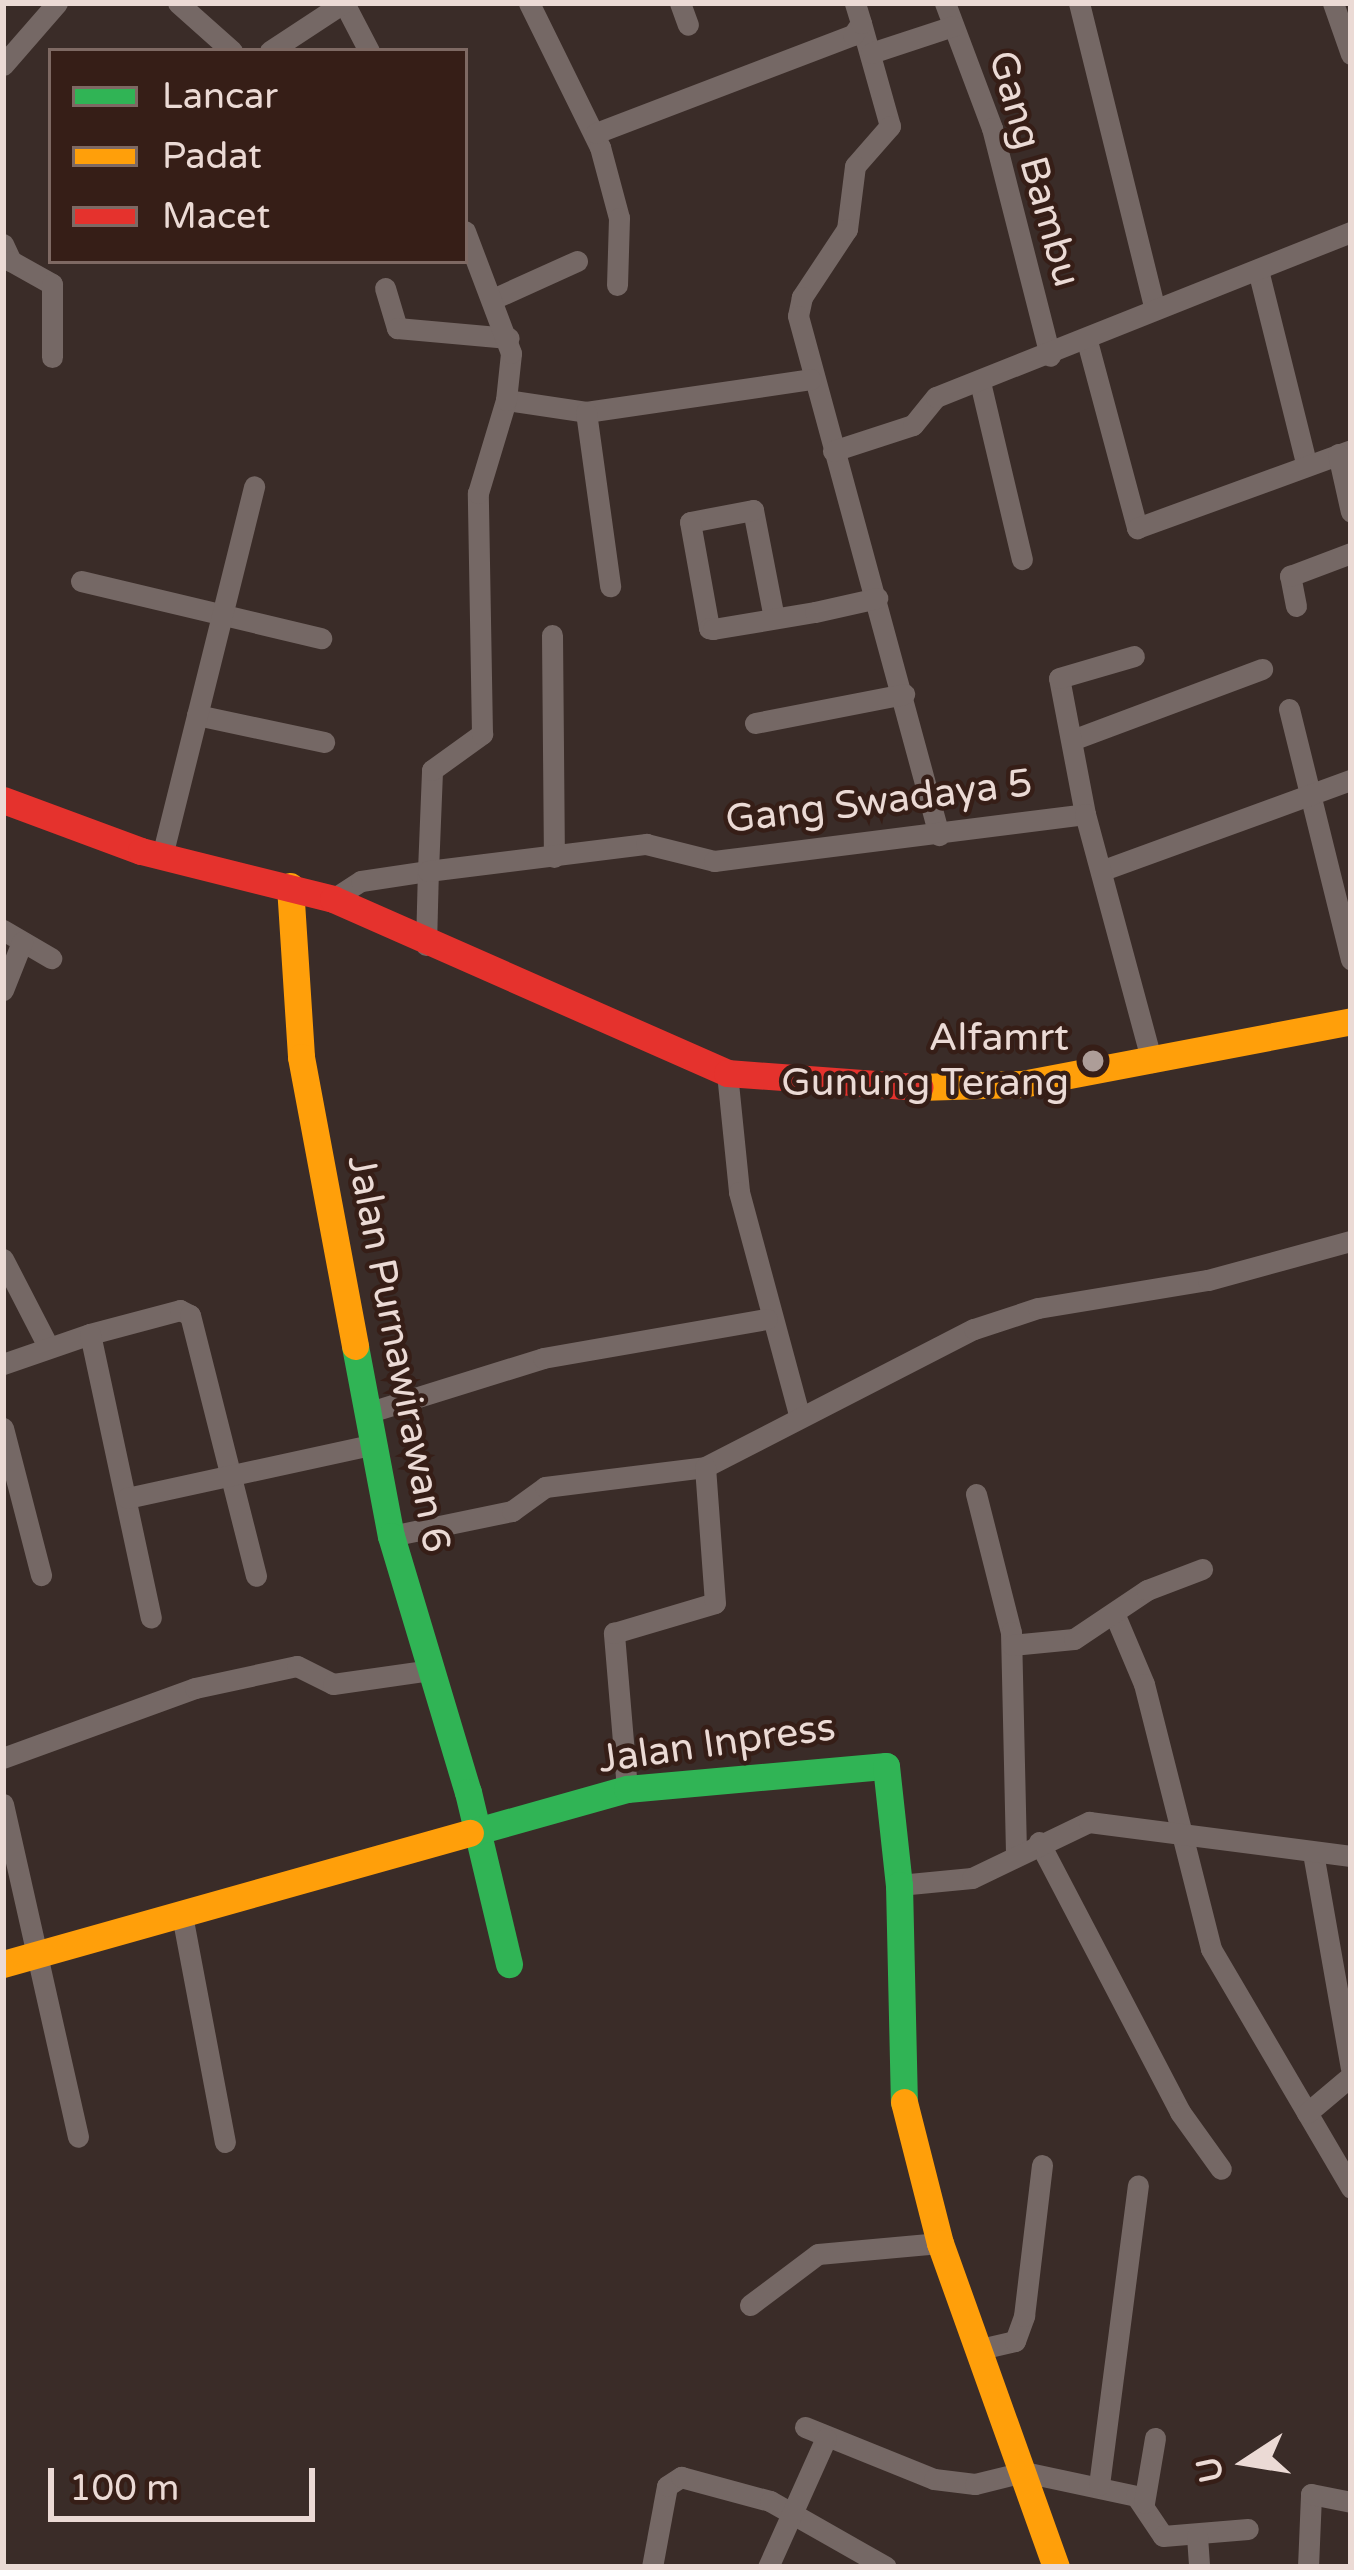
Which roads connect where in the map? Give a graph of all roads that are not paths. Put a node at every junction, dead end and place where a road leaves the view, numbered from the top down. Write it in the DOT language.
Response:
graph roads {
  1 [pos="57,3"];
  2 [pos="178,3"];
  3 [pos="343,3"];
  4 [pos="529,3"];
  5 [pos="680,3"];
  6 [pos="945,3"];
  7 [pos="1079,3"];
  8 [pos="1334,3"];
  9 [pos="858,13"];
  10 [pos="688,25"];
  11 [pos="953,26"];
  12 [pos="229,48"];
  13 [pos="275,48"];
  14 [pos="367,48"];
  15 [pos="872,53"];
  16 [pos="1351,54"];
  17 [pos="3,65"];
  18 [pos="596,133"];
  19 [pos="1351,232"];
  20 [pos="468,238"];
  21 [pos="3,244"];
  22 [pos="577,261"];
  23 [pos="1258,270"];
  24 [pos="617,285"];
  25 [pos="385,289"];
  26 [pos="495,298"];
  27 [pos="1155,309"];
  28 [pos="509,338"];
  29 [pos="1087,341"];
  30 [pos="1050,356"];
  31 [pos="52,357"];
  32 [pos="811,379"];
  33 [pos="980,382"];
  34 [pos="506,400"];
  35 [pos="586,412"];
  36 [pos="833,451"];
  37 [pos="1344,452"];
  38 [pos="1306,462"];
  39 [pos="254,486"];
  40 [pos="1351,512"];
  41 [pos="1351,553"];
  42 [pos="1022,559"];
  43 [pos="80,581"];
  44 [pos="610,586"];
  45 [pos="877,598"];
  46 [pos="1296,606"];
  47 [pos="222,615"];
  48 [pos="774,618"];
  49 [pos="552,635"];
  50 [pos="321,638"];
  51 [pos="1134,656"];
  52 [pos="1262,669"];
  53 [pos="904,694"];
  54 [pos="1289,709"];
  55 [pos="197,715"];
  56 [pos="755,723"];
  57 [pos="1072,740"];
  58 [pos="324,742"];
  59 [pos="1351,780"];
  60 [pos="1306,796"];
  61 [pos="3,800"];
  62 [pos="1085,814"];
  63 [pos="939,835"];
  64 [pos="162,856"];
  65 [pos="554,857"];
  66 [pos="1106,869"];
  67 [pos="428,871"];
  68 [pos="290,886"];
  69 [pos="333,899"];
  70 [pos="13,936"];
  71 [pos="426,945"];
  72 [pos="51,958"];
  73 [pos="1351,959"];
  74 [pos="3,990"];
  75 [pos="1351,1021"];
  76 [pos="1151,1061"];
  77 [pos="727,1072"];
  78 [pos="1351,1241"];
  79 [pos="3,1259"];
  80 [pos="767,1319"];
  81 [pos="90,1334"];
  82 [pos="48,1346"];
  83 [pos="3,1364"];
  84 [pos="370,1412"];
  85 [pos="799,1415"];
  86 [pos="3,1428"];
  87 [pos="375,1444"];
  88 [pos="705,1466"];
  89 [pos="230,1476"];
  90 [pos="976,1494"];
  91 [pos="12,1497"];
  92 [pos="127,1498"];
  93 [pos="391,1536"];
  94 [pos="1202,1569"];
  95 [pos="41,1575"];
  96 [pos="256,1576"];
  97 [pos="1114,1613"];
  98 [pos="152,1618"];
  99 [pos="1012,1646"];
  100 [pos="430,1670"];
  101 [pos="3,1758"];
  102 [pos="627,1789"];
  103 [pos="3,1804"];
  104 [pos="474,1828"];
  105 [pos="1176,1832"];
  106 [pos="1040,1842"];
  107 [pos="1313,1853"];
  108 [pos="1016,1855"];
  109 [pos="1351,1856"];
  110 [pos="899,1886"];
  111 [pos="182,1915"];
  112 [pos="39,1952"];
  113 [pos="3,1964"];
  114 [pos="509,1964"];
  115 [pos="1351,2072"];
  116 [pos="1307,2113"];
  117 [pos="78,2138"];
  118 [pos="225,2143"];
  119 [pos="1042,2164"];
  120 [pos="1221,2169"];
  121 [pos="1138,2186"];
  122 [pos="1351,2188"];
  123 [pos="940,2243"];
  124 [pos="750,2305"];
  125 [pos="976,2350"];
  126 [pos="805,2427"];
  127 [pos="826,2438"];
  128 [pos="1155,2438"];
  129 [pos="1024,2471"];
  130 [pos="1100,2485"];
  131 [pos="1351,2502"];
  132 [pos="1144,2503"];
  133 [pos="787,2511"];
  134 [pos="1248,2529"];
  135 [pos="1197,2536"];
  136 [pos="882,2566"];
  137 [pos="652,2567"];
  138 [pos="767,2567"];
  139 [pos="1055,2567"];
  140 [pos="1199,2567"];
  141 [pos="1308,2567"];
  1 -- 17 [label="street"];
  2 -- 12 [label="street"];
  3 -- 13 [label="street"];
  3 -- 14 [label="street"];
  4 -- 18 [label="street"];
  5 -- 10 [label="street"];
  6 -- 11 [label="street, Gang Bambu"];
  7 -- 27 [label="street"];
  8 -- 16 [label="street"];
  9 -- 15 [label="street"];
  9 -- 18 [label="street"];
  11 -- 15 [label="street"];
  11 -- 30 [label="street, Gang Bambu"];
  15 -- 32 [label="street"];
  18 -- 24 [label="street"];
  19 -- 23 [label="street"];
  20 -- 26 [label="street"];
  21 -- 31 [label="street"];
  22 -- 26 [label="street"];
  23 -- 27 [label="street"];
  23 -- 38 [label="street"];
  25 -- 28 [label="street"];
  26 -- 28 [label="street"];
  27 -- 29 [label="street"];
  28 -- 34 [label="street"];
  29 -- 30 [label="street"];
  29 -- 38 [label="street"];
  30 -- 33 [label="street"];
  32 -- 35 [label="street"];
  32 -- 36 [label="street"];
  33 -- 36 [label="street"];
  33 -- 42 [label="street"];
  34 -- 35 [label="street"];
  34 -- 67 [label="street"];
  35 -- 44 [label="street"];
  36 -- 45 [label="street"];
  37 -- 38 [label="street"];
  37 -- 40 [label="street"];
  39 -- 47 [label="street"];
  41 -- 46 [label="street"];
  43 -- 47 [label="street"];
  45 -- 48 [label="street"];
  45 -- 53 [label="street"];
  47 -- 50 [label="street"];
  47 -- 55 [label="street"];
  48 -- 48 [label="street"];
  49 -- 65 [label="street"];
  51 -- 57 [label="street"];
  52 -- 57 [label="street"];
  53 -- 56 [label="street"];
  53 -- 63 [label="street"];
  54 -- 60 [label="street"];
  55 -- 58 [label="street"];
  55 -- 64 [label="street"];
  57 -- 62 [label="street"];
  59 -- 60 [label="street"];
  60 -- 66 [label="street"];
  60 -- 73 [label="street"];
  61 -- 64 [label="street"];
  62 -- 63 [label="street, Gang Swadaya 5"];
  62 -- 66 [label="street, Gang Swadaya 5"];
  63 -- 65 [label="street, Gang Swadaya 5"];
  64 -- 68 [label="street"];
  65 -- 67 [label="street, Gang Swadaya 5"];
  66 -- 76 [label="street, Gang Swadaya 5"];
  67 -- 69 [label="street, Gang Swadaya 5"];
  67 -- 71 [label="street"];
  68 -- 69 [label="street"];
  68 -- 84 [label="street, Jalan Purnawirawan 6"];
  69 -- 71 [label="street"];
  70 -- 72 [label="street"];
  70 -- 74 [label="street"];
  71 -- 77 [label="street"];
  75 -- 76 [label="street"];
  76 -- 77 [label="street"];
  77 -- 80 [label="street"];
  78 -- 85 [label="street"];
  79 -- 82 [label="street"];
  80 -- 84 [label="street"];
  80 -- 85 [label="street"];
  81 -- 82 [label="street"];
  81 -- 89 [label="street"];
  81 -- 92 [label="street"];
  82 -- 83 [label="street"];
  84 -- 87 [label="street, Jalan Purnawirawan 6"];
  85 -- 88 [label="street"];
  86 -- 91 [label="street"];
  87 -- 89 [label="street"];
  87 -- 93 [label="street, Jalan Purnawirawan 6"];
  88 -- 93 [label="street"];
  88 -- 102 [label="street"];
  89 -- 92 [label="street"];
  89 -- 96 [label="street"];
  90 -- 99 [label="street"];
  91 -- 95 [label="street"];
  92 -- 98 [label="street"];
  93 -- 100 [label="street, Jalan Purnawirawan 6"];
  94 -- 97 [label="street"];
  97 -- 99 [label="street"];
  97 -- 105 [label="street"];
  99 -- 108 [label="street"];
  100 -- 101 [label="street"];
  100 -- 104 [label="street, Jalan Purnawirawan 6"];
  102 -- 104 [label="street, Jalan Inpress"];
  102 -- 110 [label="street, Jalan Inpress"];
  103 -- 112 [label="street"];
  104 -- 111 [label="street, Jalan Inpress"];
  104 -- 114 [label="street, Jalan Purnawirawan 6"];
  105 -- 106 [label="street"];
  105 -- 107 [label="street"];
  105 -- 116 [label="street"];
  106 -- 108 [label="street"];
  106 -- 120 [label="street"];
  107 -- 109 [label="street"];
  107 -- 115 [label="street"];
  108 -- 110 [label="street"];
  110 -- 123 [label="street, Jalan Inpress"];
  111 -- 112 [label="street, Jalan Inpress"];
  111 -- 118 [label="street"];
  112 -- 113 [label="street, Jalan Inpress"];
  112 -- 117 [label="street"];
  115 -- 116 [label="street"];
  116 -- 122 [label="street"];
  119 -- 125 [label="street"];
  121 -- 130 [label="street"];
  123 -- 124 [label="street"];
  123 -- 125 [label="street, Jalan Inpress"];
  125 -- 129 [label="street, Jalan Inpress"];
  126 -- 127 [label="street"];
  127 -- 129 [label="street"];
  127 -- 133 [label="street"];
  128 -- 132 [label="street"];
  129 -- 130 [label="street"];
  129 -- 139 [label="street, Jalan Inpress"];
  130 -- 132 [label="street"];
  131 -- 141 [label="street"];
  132 -- 135 [label="street"];
  133 -- 136 [label="street"];
  133 -- 137 [label="street"];
  133 -- 138 [label="street"];
  134 -- 135 [label="street"];
  135 -- 140 [label="street"];
}
